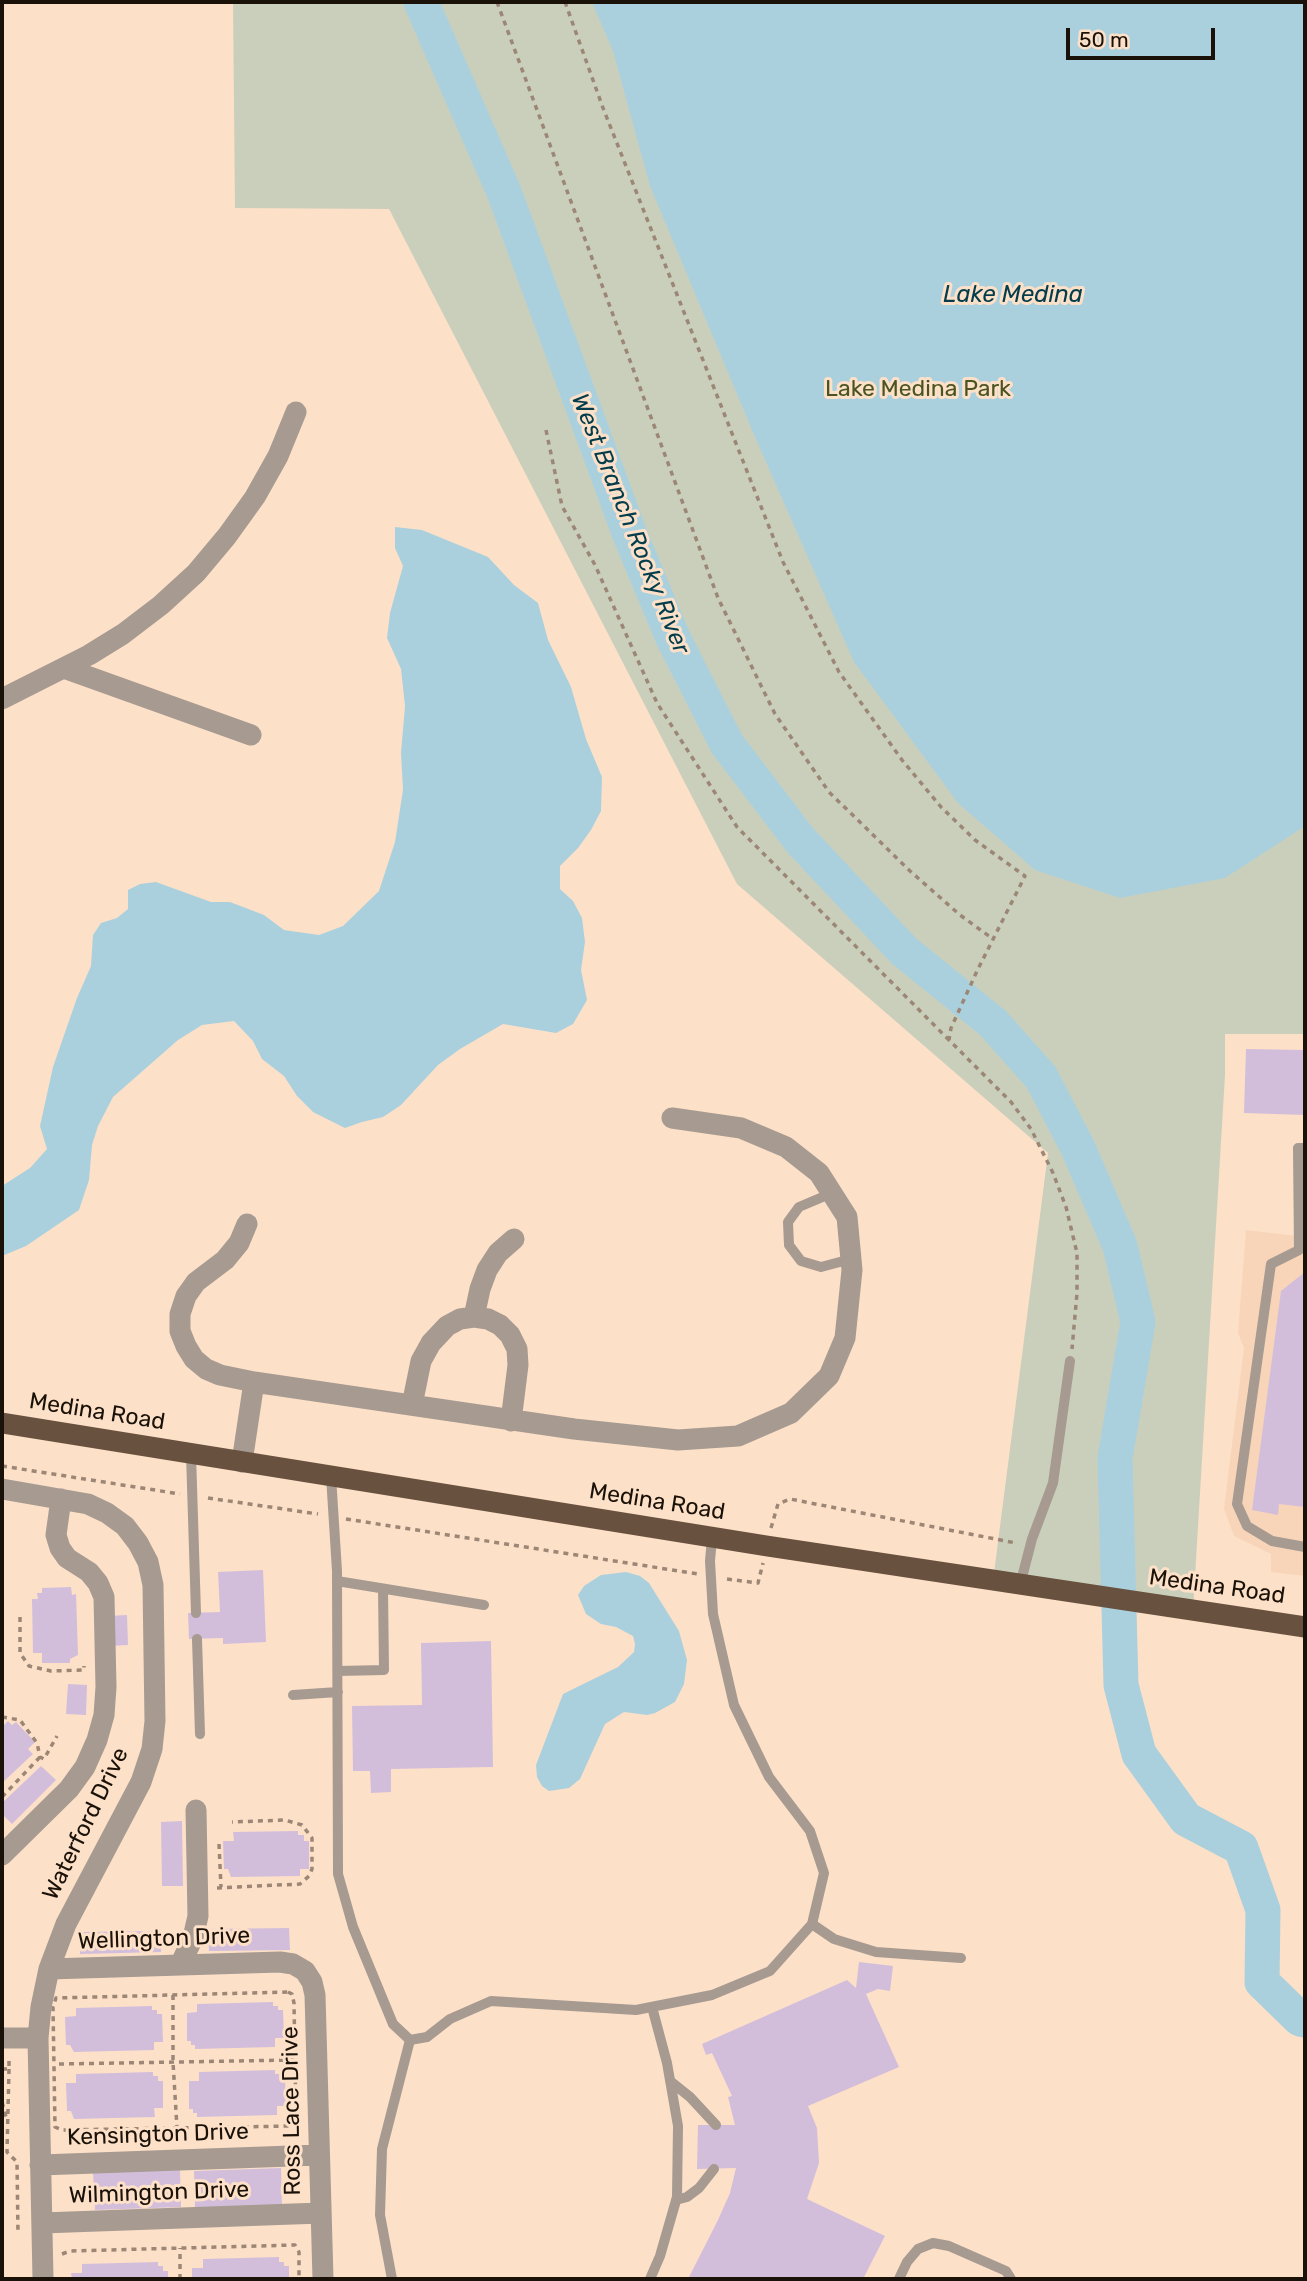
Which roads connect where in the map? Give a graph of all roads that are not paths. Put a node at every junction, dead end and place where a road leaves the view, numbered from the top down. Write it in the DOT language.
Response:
graph roads {
  1 [pos="296,412"];
  2 [pos="64,668"];
  3 [pos="2,699"];
  4 [pos="251,735"];
  5 [pos="672,1118"];
  6 [pos="1305,1148"];
  7 [pos="832,1193"];
  8 [pos="247,1224"];
  9 [pos="514,1239"];
  10 [pos="1302,1251"];
  11 [pos="851,1259"];
  12 [pos="474,1317"];
  13 [pos="1070,1361"];
  14 [pos="254,1382"];
  15 [pos="412,1405"];
  16 [pos="510,1421"];
  17 [pos="2,1423"];
  18 [pos="191,1454"];
  19 [pos="242,1462"];
  20 [pos="331,1476"];
  21 [pos="2,1489"];
  22 [pos="61,1499"];
  23 [pos="712,1538"];
  24 [pos="1305,1547"];
  25 [pos="337,1581"];
  26 [pos="1020,1585"];
  27 [pos="383,1589"];
  28 [pos="484,1605"];
  29 [pos="196,1612"];
  30 [pos="1305,1627"];
  31 [pos="197,1639"];
  32 [pos="338,1671"];
  33 [pos="338,1692"];
  34 [pos="293,1695"];
  35 [pos="200,1734"];
  36 [pos="197,1810"];
  37 [pos="2,1855"];
  38 [pos="812,1924"];
  39 [pos="961,1958"];
  40 [pos="280,1962"];
  41 [pos="180,1965"];
  42 [pos="49,1969"];
  43 [pos="652,2007"];
  44 [pos="2,2038"];
  45 [pos="38,2038"];
  46 [pos="410,2040"];
  47 [pos="670,2081"];
  48 [pos="716,2125"];
  49 [pos="319,2155"];
  50 [pos="40,2165"];
  51 [pos="714,2169"];
  52 [pos="676,2200"];
  53 [pos="321,2213"];
  54 [pos="42,2223"];
  55 [pos="652,2278"];
  56 [pos="43,2279"];
  57 [pos="323,2279"];
  58 [pos="392,2279"];
  59 [pos="899,2279"];
  60 [pos="1011,2279"];
  1 -- 2 [label="street"];
  2 -- 3 [label="street"];
  2 -- 4 [label="street"];
  5 -- 7 [label="street"];
  6 -- 10 [label="lane"];
  7 -- 11 [label="street"];
  7 -- 11 [label="lane"];
  8 -- 14 [label="street"];
  9 -- 12 [label="street"];
  10 -- 24 [label="lane"];
  11 -- 16 [label="street"];
  12 -- 15 [label="street"];
  12 -- 16 [label="street"];
  13 -- 26 [label="lane"];
  14 -- 15 [label="street"];
  14 -- 19 [label="street"];
  15 -- 16 [label="street"];
  17 -- 18 [label="highway, Medina Road"];
  18 -- 19 [label="highway, Medina Road"];
  18 -- 29 [label="lane"];
  19 -- 20 [label="highway, Medina Road"];
  20 -- 23 [label="highway, Medina Road"];
  20 -- 25 [label="lane"];
  21 -- 22 [label="street, Waterford Drive"];
  22 -- 37 [label="street"];
  22 -- 42 [label="street, Waterford Drive"];
  23 -- 26 [label="highway, Medina Road"];
  23 -- 38 [label="lane"];
  25 -- 27 [label="lane"];
  25 -- 32 [label="lane"];
  26 -- 30 [label="highway, Medina Road"];
  27 -- 28 [label="lane"];
  27 -- 32 [label="lane"];
  31 -- 35 [label="lane"];
  32 -- 33 [label="lane"];
  33 -- 34 [label="lane"];
  33 -- 46 [label="lane"];
  36 -- 41 [label="street"];
  38 -- 39 [label="lane"];
  38 -- 43 [label="lane"];
  40 -- 41 [label="street, Wellington Drive"];
  40 -- 49 [label="street, Ross Lace Drive"];
  41 -- 42 [label="street, Wellington Drive"];
  42 -- 45 [label="street, Waterford Drive"];
  43 -- 46 [label="lane"];
  43 -- 47 [label="lane"];
  44 -- 45 [label="street"];
  45 -- 50 [label="street, Waterford Drive"];
  46 -- 58 [label="lane"];
  47 -- 48 [label="lane"];
  47 -- 52 [label="lane"];
  49 -- 50 [label="street, Kensington Drive"];
  49 -- 53 [label="street, Ross Lace Drive"];
  50 -- 54 [label="street, Waterford Drive"];
  51 -- 52 [label="lane"];
  52 -- 55 [label="lane"];
  53 -- 54 [label="street, Wilmington Drive"];
  53 -- 57 [label="street, Ross Lace Drive"];
  54 -- 56 [label="street, Waterford Drive"];
  59 -- 60 [label="lane"];
}
